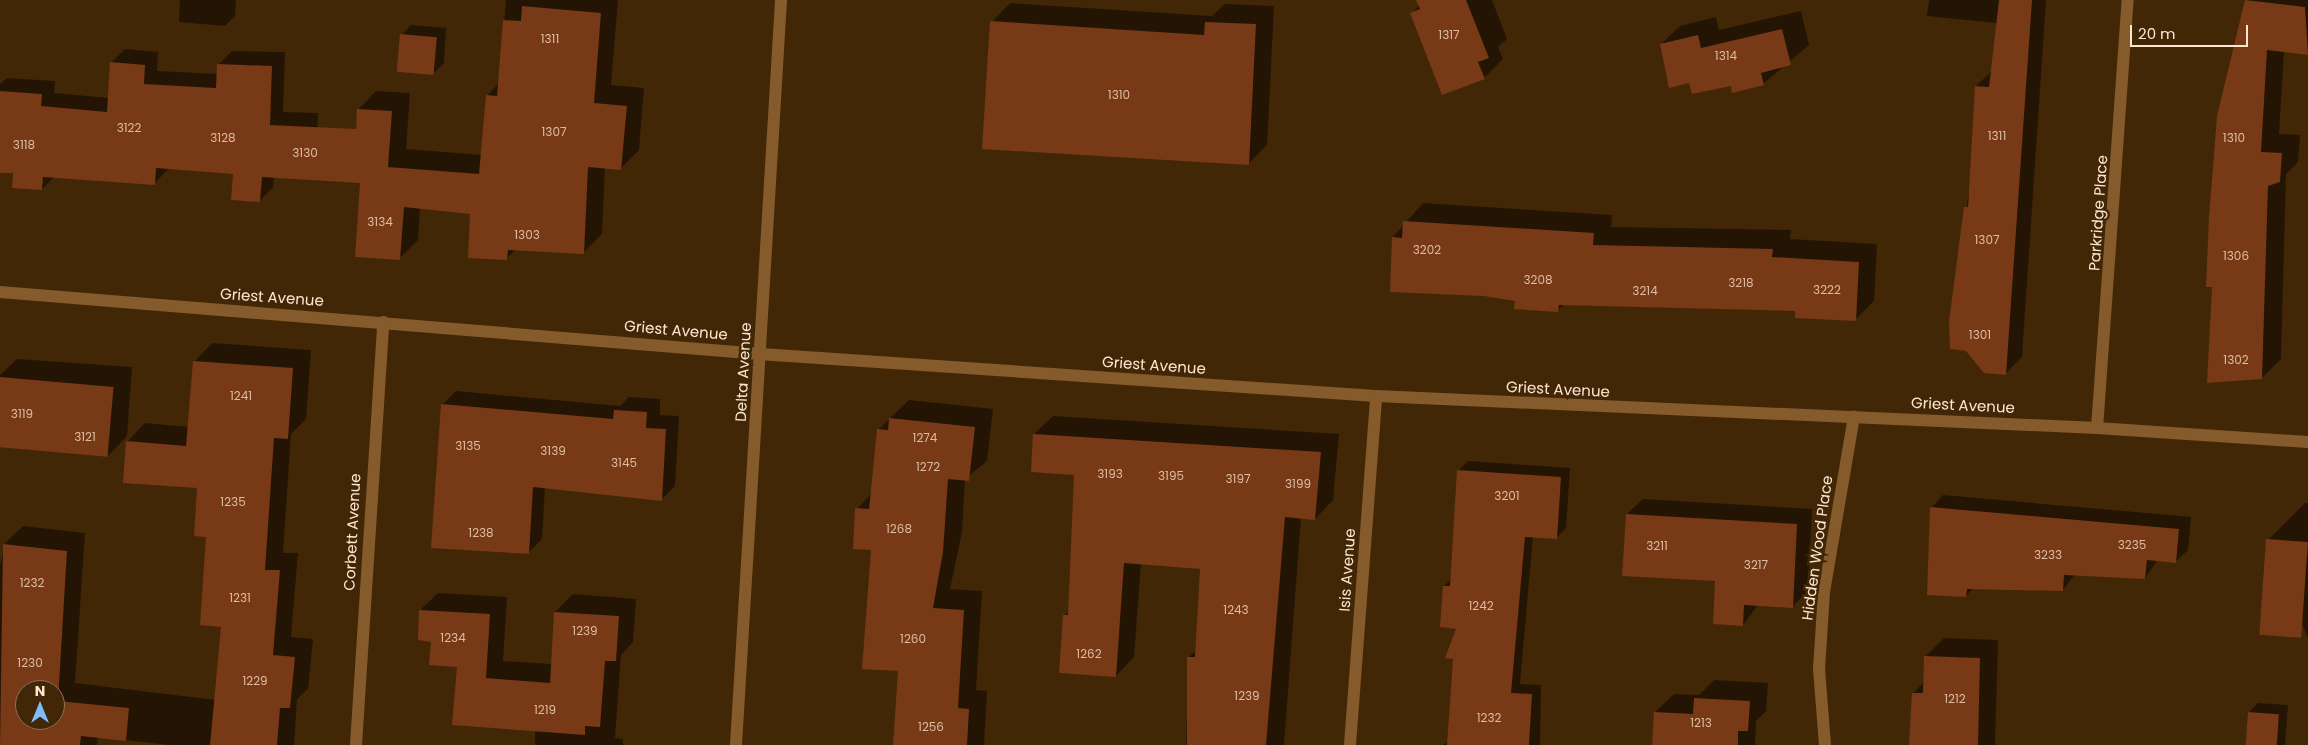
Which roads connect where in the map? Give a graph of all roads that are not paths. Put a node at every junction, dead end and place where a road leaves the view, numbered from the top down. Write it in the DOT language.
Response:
graph roads {
  1 [pos="781,0"];
  2 [pos="2128,0"];
  3 [pos="0,292"];
  4 [pos="383,322"];
  5 [pos="760,354"];
  6 [pos="1376,396"];
  7 [pos="1854,417"];
  8 [pos="2097,428"];
  9 [pos="2308,442"];
  10 [pos="356,745"];
  11 [pos="736,745"];
  12 [pos="1350,745"];
  13 [pos="1825,745"];
  1 -- 5 [label="street, Delta Avenue"];
  2 -- 8 [label="street, Parkridge Place"];
  3 -- 4 [label="street, Griest Avenue"];
  4 -- 5 [label="street, Griest Avenue"];
  4 -- 10 [label="street, Corbett Avenue"];
  5 -- 6 [label="street, Griest Avenue"];
  5 -- 11 [label="street, Delta Avenue"];
  6 -- 7 [label="street, Griest Avenue"];
  6 -- 12 [label="street, Isis Avenue"];
  7 -- 8 [label="street, Griest Avenue"];
  7 -- 13 [label="street, Hidden Wood Place"];
  8 -- 9 [label="street, Griest Avenue"];
}
